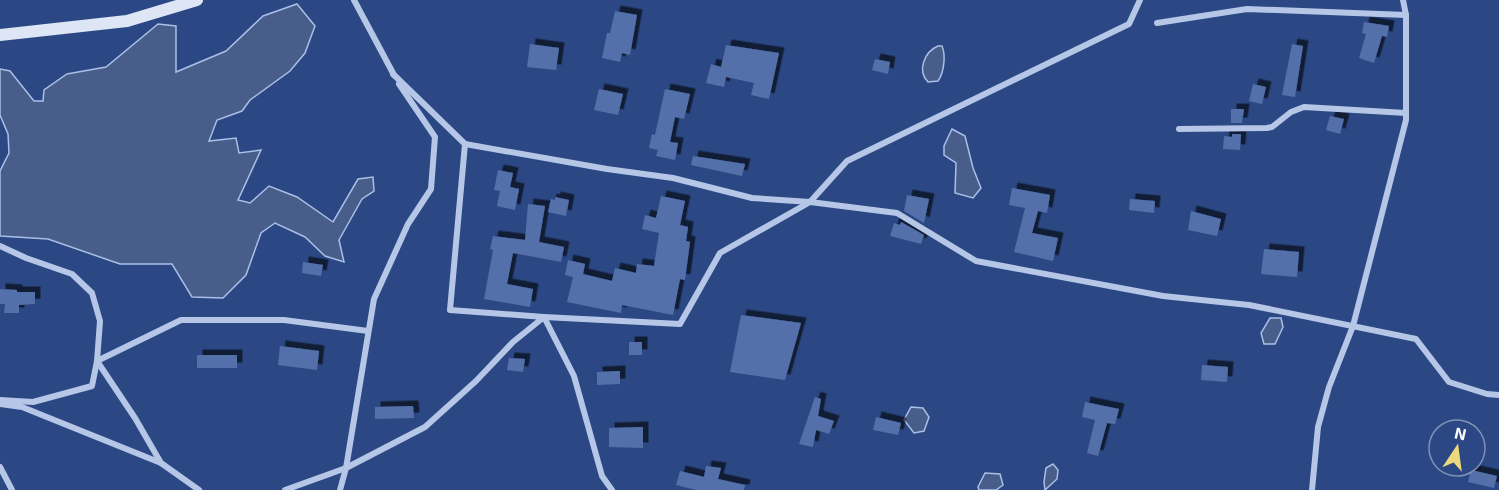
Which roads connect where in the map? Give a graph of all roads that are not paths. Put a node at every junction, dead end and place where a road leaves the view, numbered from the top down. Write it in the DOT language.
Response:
graph roads {
  1 [pos="197,0"];
  2 [pos="354,0"];
  3 [pos="1140,0"];
  4 [pos="1403,0"];
  5 [pos="1406,15"];
  6 [pos="1156,23"];
  7 [pos="0,35"];
  8 [pos="393,74"];
  9 [pos="1406,113"];
  10 [pos="1179,129"];
  11 [pos="465,144"];
  12 [pos="810,202"];
  13 [pos="0,246"];
  14 [pos="544,317"];
  15 [pos="1353,326"];
  16 [pos="368,331"];
  17 [pos="97,361"];
  18 [pos="1499,395"];
  19 [pos="0,402"];
  20 [pos="161,463"];
  21 [pos="0,467"];
  22 [pos="346,468"];
  23 [pos="12,490"];
  24 [pos="199,490"];
  25 [pos="285,490"];
  26 [pos="340,490"];
  27 [pos="612,490"];
  28 [pos="1312,490"];
  1 -- 7 [label="street"];
  2 -- 8 [label="street"];
  3 -- 12 [label="street"];
  4 -- 5 [label="street"];
  5 -- 6 [label="street"];
  5 -- 9 [label="street"];
  8 -- 11 [label="street"];
  8 -- 16 [label="street"];
  9 -- 10 [label="street"];
  9 -- 15 [label="street"];
  11 -- 12 [label="street"];
  11 -- 14 [label="street"];
  12 -- 14 [label="street"];
  12 -- 15 [label="street"];
  13 -- 17 [label="street"];
  14 -- 22 [label="street"];
  14 -- 27 [label="street"];
  15 -- 18 [label="street"];
  15 -- 28 [label="street"];
  16 -- 17 [label="street"];
  16 -- 22 [label="street"];
  17 -- 19 [label="street"];
  17 -- 20 [label="street"];
  19 -- 20 [label="street"];
  20 -- 24 [label="street"];
  21 -- 23 [label="street"];
  22 -- 25 [label="street"];
  22 -- 26 [label="street"];
}
